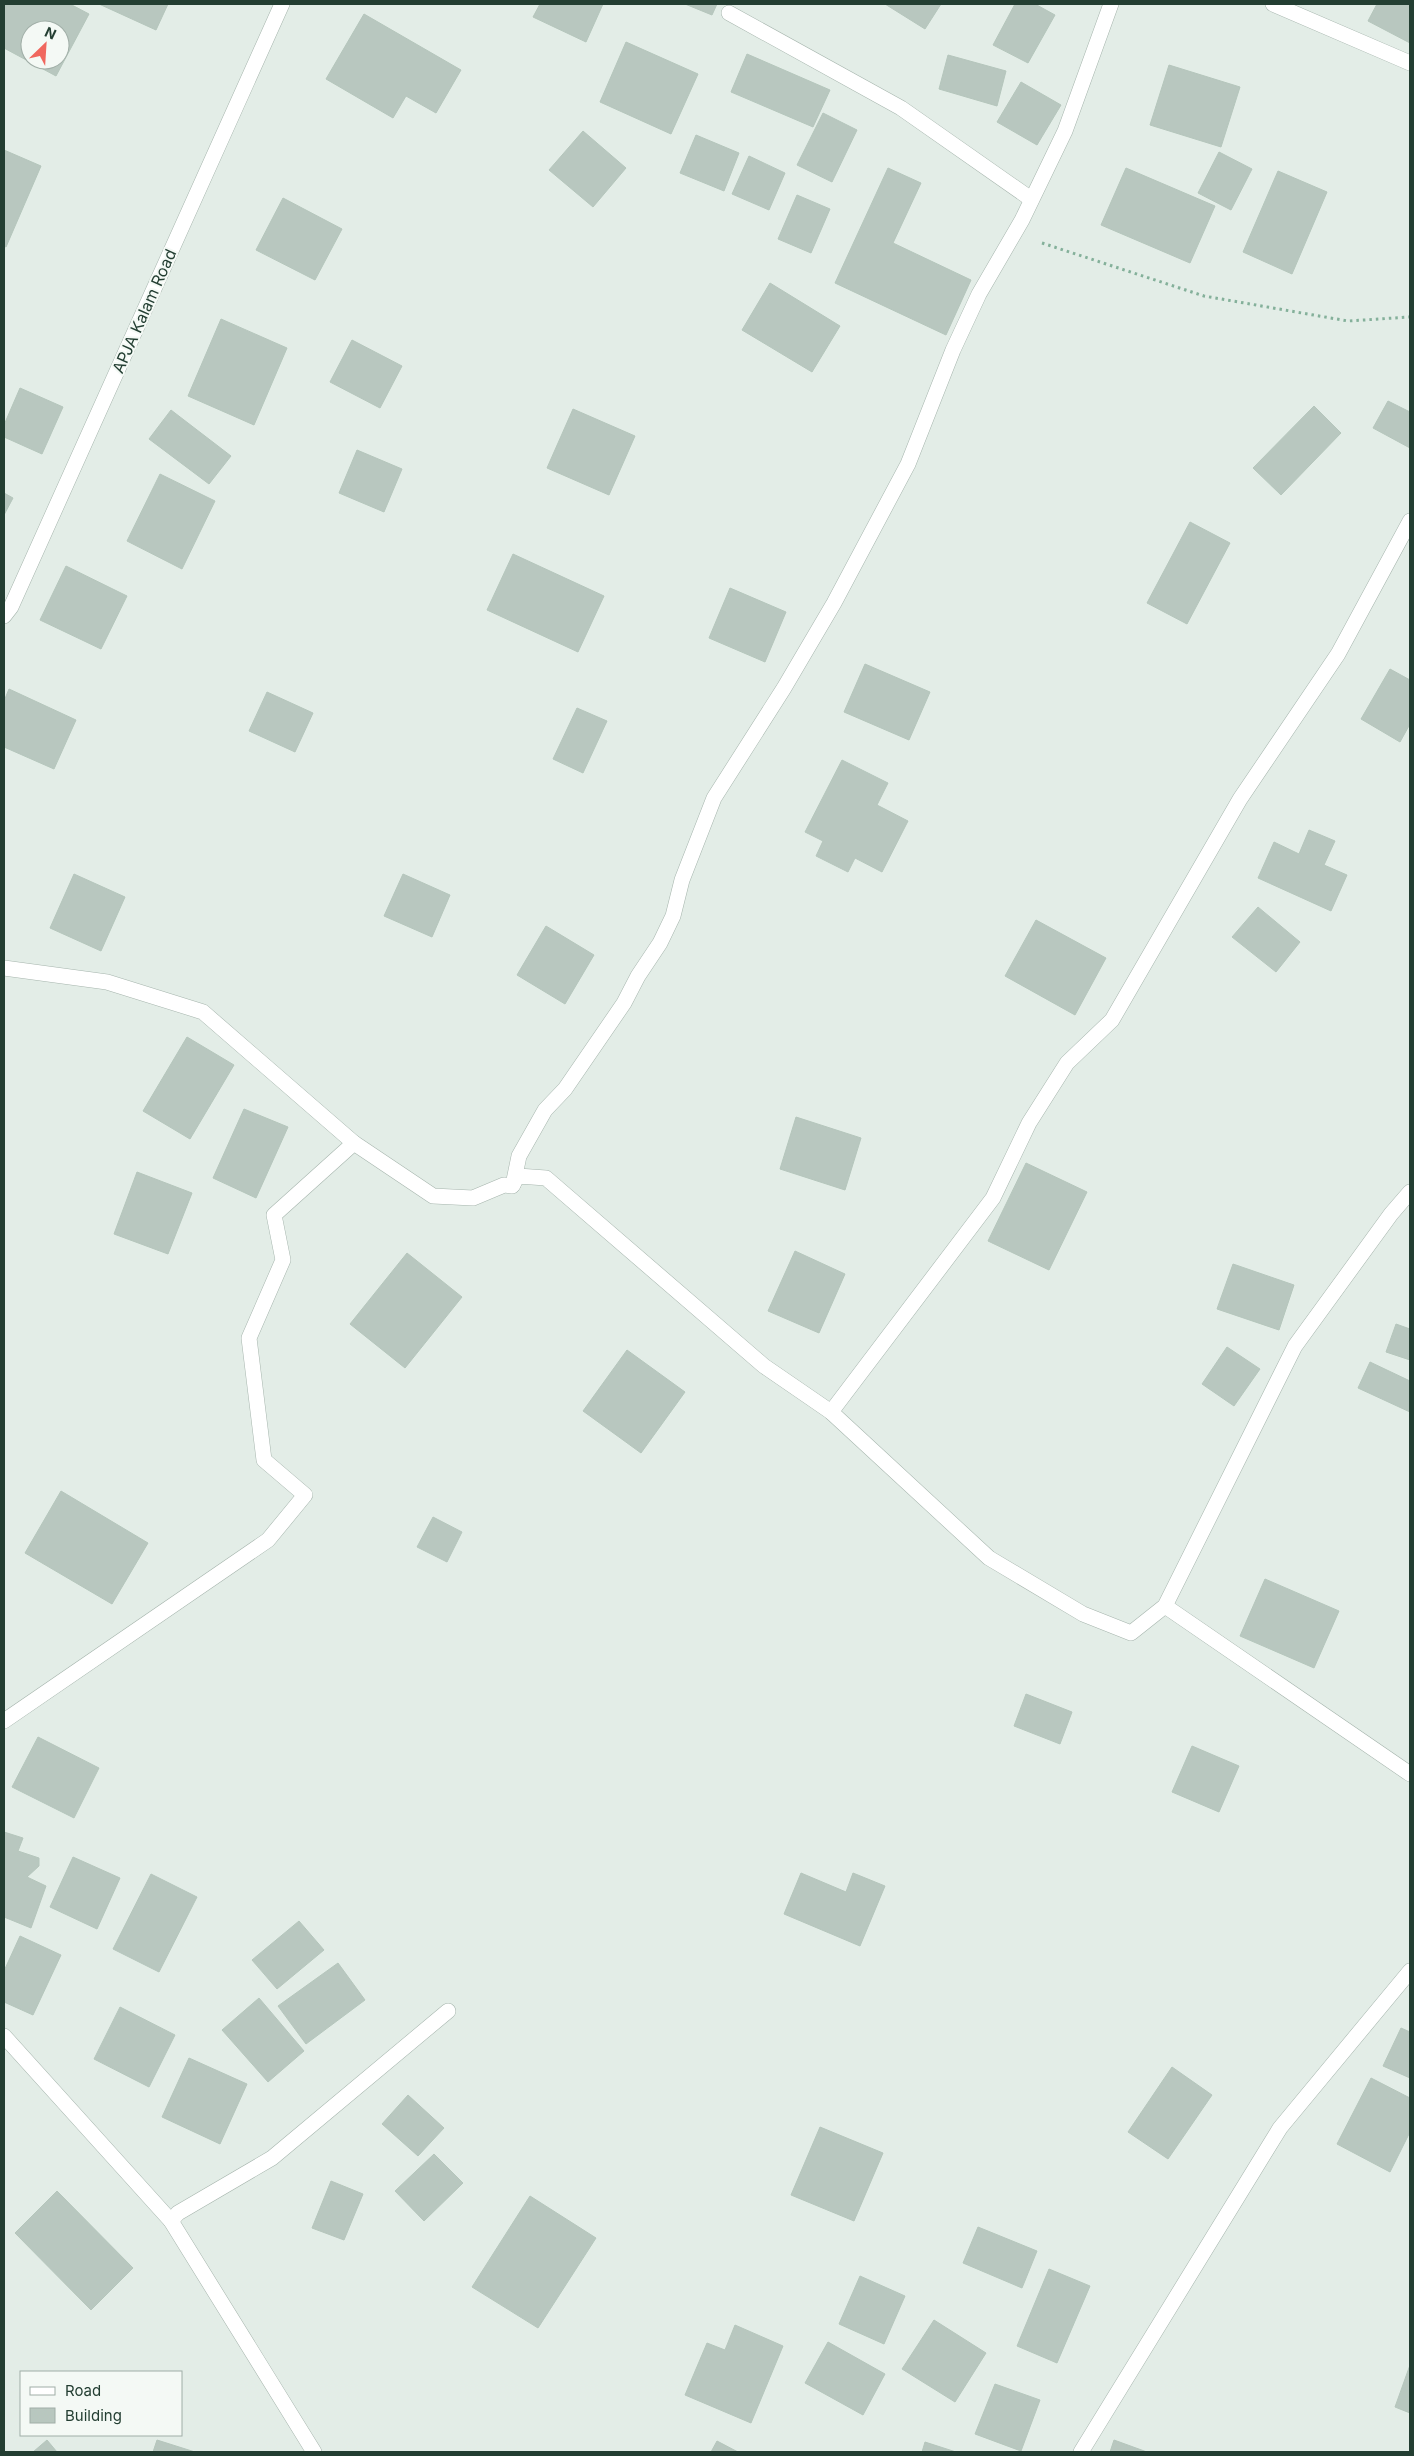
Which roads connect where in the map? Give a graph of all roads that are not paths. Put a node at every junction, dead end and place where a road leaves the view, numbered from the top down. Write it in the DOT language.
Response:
graph roads {
  1 [pos="282,4"];
  2 [pos="1111,4"];
  3 [pos="1273,4"];
  4 [pos="729,13"];
  5 [pos="1410,63"];
  6 [pos="1032,199"];
  7 [pos="1410,521"];
  8 [pos="4,616"];
  9 [pos="4,968"];
  10 [pos="354,1143"];
  11 [pos="512,1186"];
  12 [pos="1410,1192"];
  13 [pos="831,1412"];
  14 [pos="1165,1606"];
  15 [pos="4,1721"];
  16 [pos="1410,1774"];
  17 [pos="1410,1971"];
  18 [pos="448,2011"];
  19 [pos="4,2036"];
  20 [pos="171,2221"];
  21 [pos="314,2452"];
  22 [pos="1081,2452"];
  1 -- 8 [label="street, APJA Kalam Road"];
  2 -- 6 [label="street"];
  3 -- 5 [label="street"];
  4 -- 6 [label="street"];
  6 -- 11 [label="street"];
  7 -- 13 [label="street"];
  9 -- 10 [label="street"];
  10 -- 11 [label="street"];
  10 -- 15 [label="street"];
  11 -- 13 [label="street"];
  12 -- 14 [label="street"];
  13 -- 14 [label="street"];
  14 -- 16 [label="street"];
  17 -- 22 [label="street"];
  18 -- 20 [label="street"];
  19 -- 20 [label="street"];
  20 -- 21 [label="street"];
}
